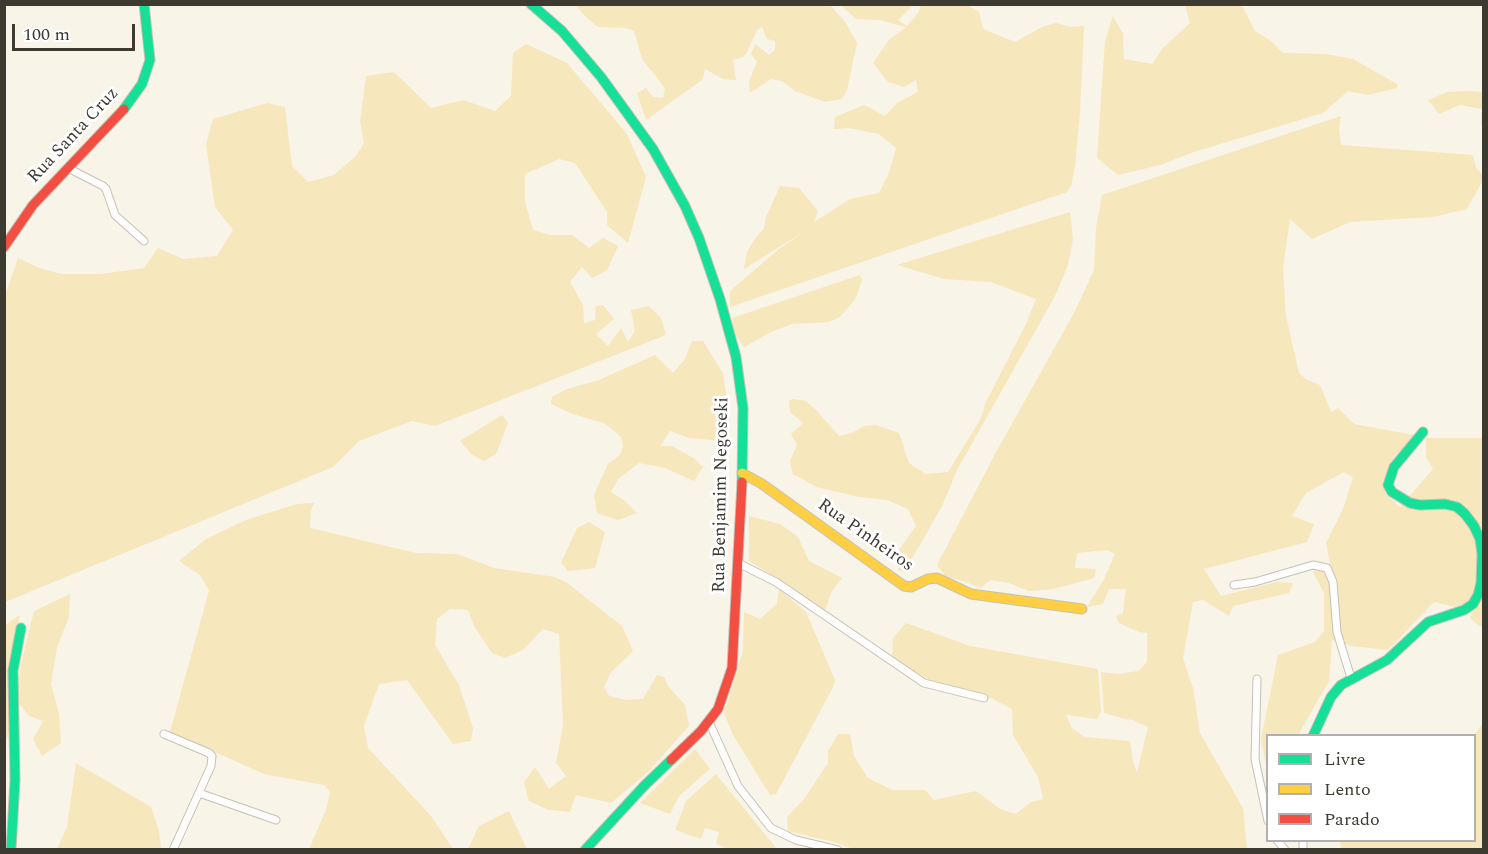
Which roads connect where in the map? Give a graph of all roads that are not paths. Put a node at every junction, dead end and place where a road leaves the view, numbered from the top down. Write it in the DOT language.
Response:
graph roads {
  1 [pos="144,4"];
  2 [pos="531,4"];
  3 [pos="68,168"];
  4 [pos="144,241"];
  5 [pos="4,247"];
  6 [pos="1423,432"];
  7 [pos="742,473"];
  8 [pos="738,563"];
  9 [pos="1234,585"];
  10 [pos="1082,609"];
  11 [pos="21,628"];
  12 [pos="1351,678"];
  13 [pos="1257,679"];
  14 [pos="984,698"];
  15 [pos="709,722"];
  16 [pos="164,734"];
  17 [pos="1313,734"];
  18 [pos="199,793"];
  19 [pos="1266,811"];
  20 [pos="276,820"];
  21 [pos="11,849"];
  22 [pos="173,849"];
  23 [pos="585,849"];
  24 [pos="838,849"];
  1 -- 3 [label="street, Rua Santa Cruz"];
  2 -- 7 [label="street, Rua Benjamim Negoseki"];
  3 -- 4 [label="street"];
  3 -- 5 [label="street, Rua Santa Cruz"];
  6 -- 12 [label="street"];
  7 -- 8 [label="street, Rua Benjamim Negoseki"];
  7 -- 10 [label="street, Rua Pinheiros"];
  8 -- 14 [label="street"];
  8 -- 15 [label="street, Rua Benjamim Negoseki"];
  9 -- 12 [label="street"];
  11 -- 21 [label="street"];
  12 -- 17 [label="street"];
  13 -- 19 [label="street"];
  15 -- 23 [label="street, Rua Benjamim Negoseki"];
  15 -- 24 [label="street"];
  16 -- 18 [label="street"];
  18 -- 20 [label="street"];
  18 -- 22 [label="street"];
}
